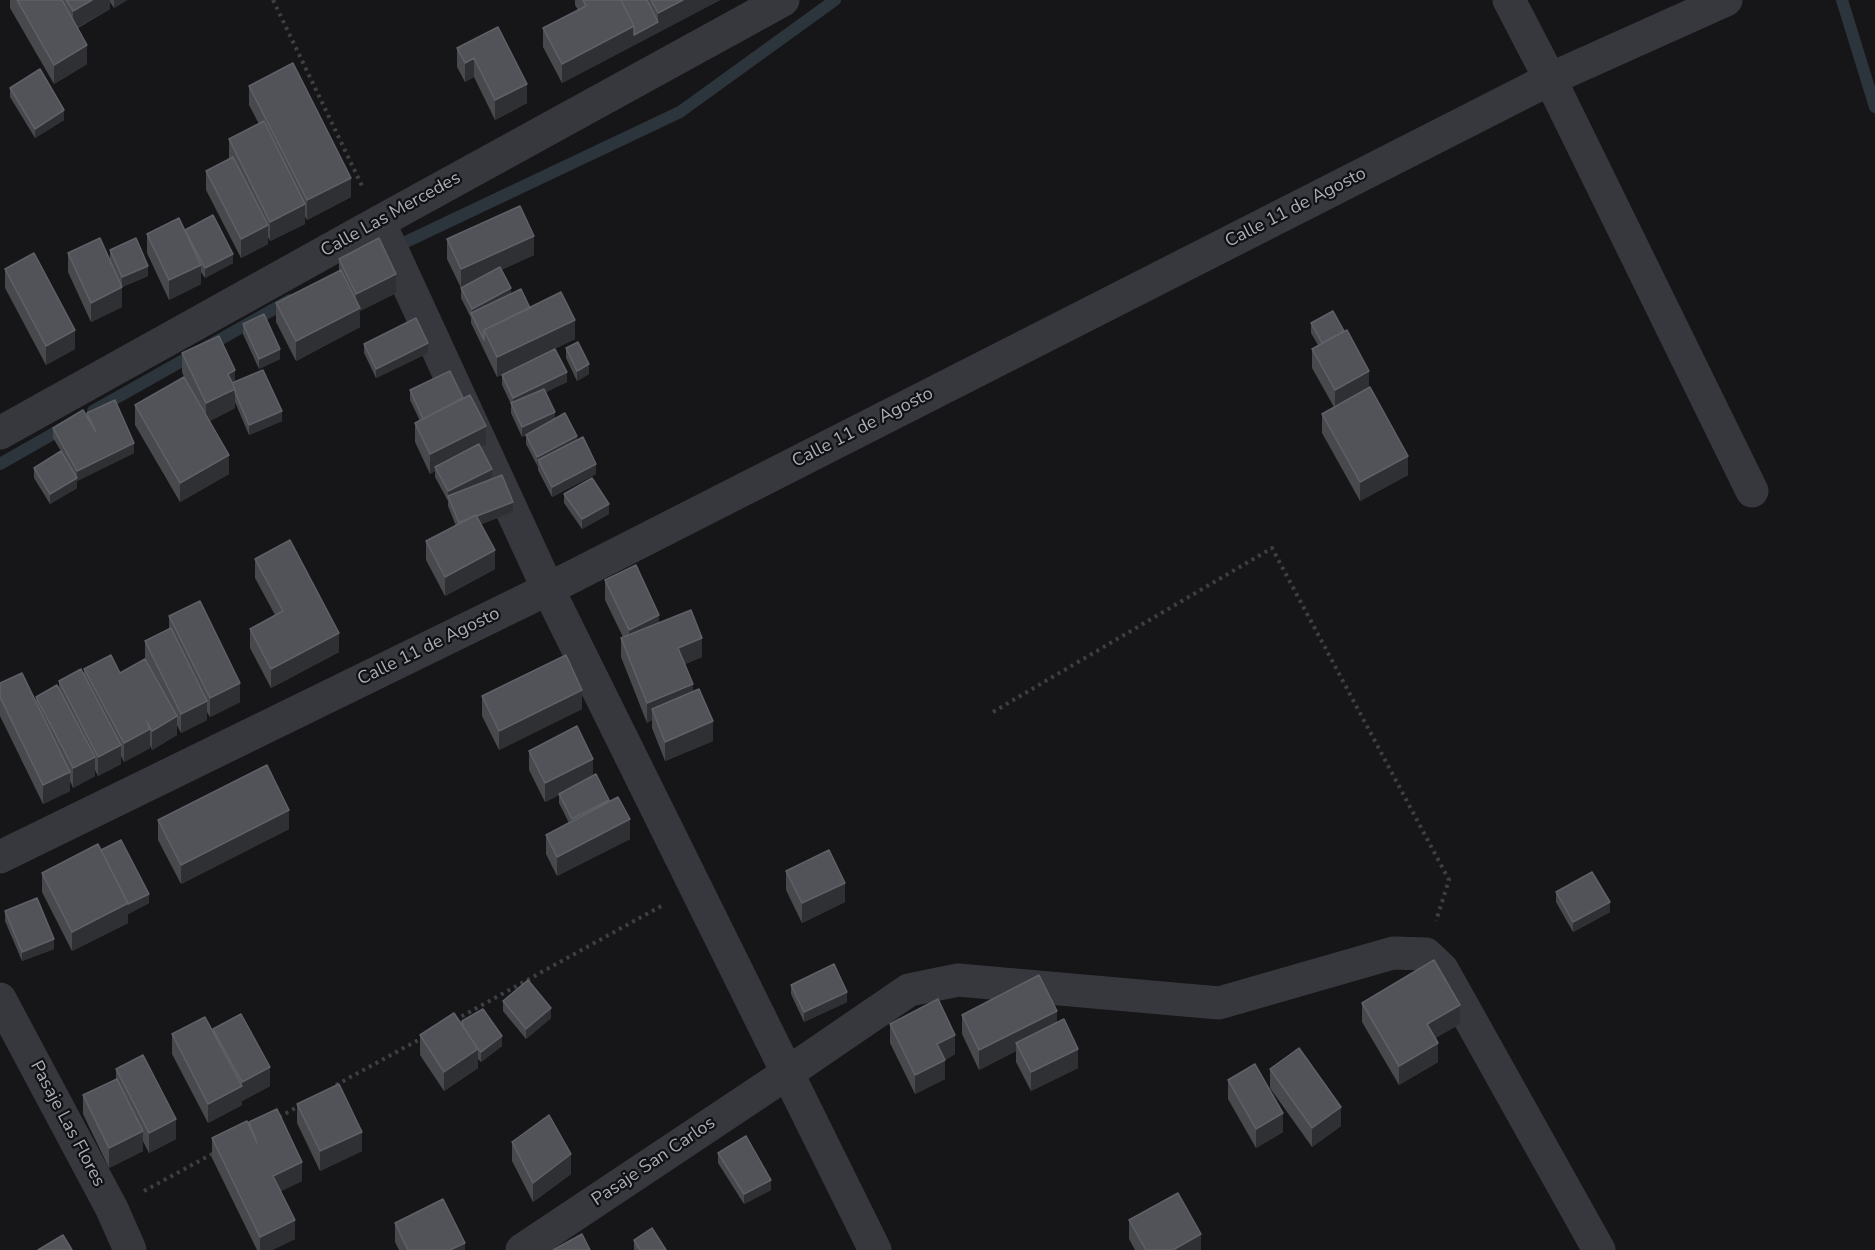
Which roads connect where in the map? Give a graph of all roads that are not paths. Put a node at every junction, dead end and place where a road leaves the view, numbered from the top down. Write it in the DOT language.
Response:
graph roads {
  1 [pos="783,0"];
  2 [pos="1509,0"];
  3 [pos="1726,0"];
  4 [pos="1550,79"];
  5 [pos="379,222"];
  6 [pos="0,433"];
  7 [pos="1752,491"];
  8 [pos="548,589"];
  9 [pos="0,857"];
  10 [pos="0,999"];
  11 [pos="786,1074"];
  12 [pos="130,1250"];
  13 [pos="522,1250"];
  14 [pos="875,1250"];
  15 [pos="1599,1250"];
  1 -- 5 [label="street, Calle Las Mercedes"];
  2 -- 4 [label="street"];
  3 -- 4 [label="street, Calle 11 de Agosto"];
  4 -- 7 [label="street"];
  4 -- 8 [label="street, Calle 11 de Agosto"];
  5 -- 6 [label="street, Calle Las Mercedes"];
  5 -- 8 [label="street"];
  8 -- 9 [label="street, Calle 11 de Agosto"];
  8 -- 11 [label="street"];
  10 -- 12 [label="street, Pasaje Las Flores"];
  11 -- 13 [label="street, Pasaje San Carlos"];
  11 -- 14 [label="street"];
  11 -- 15 [label="street, Pasaje San Carlos"];
}
